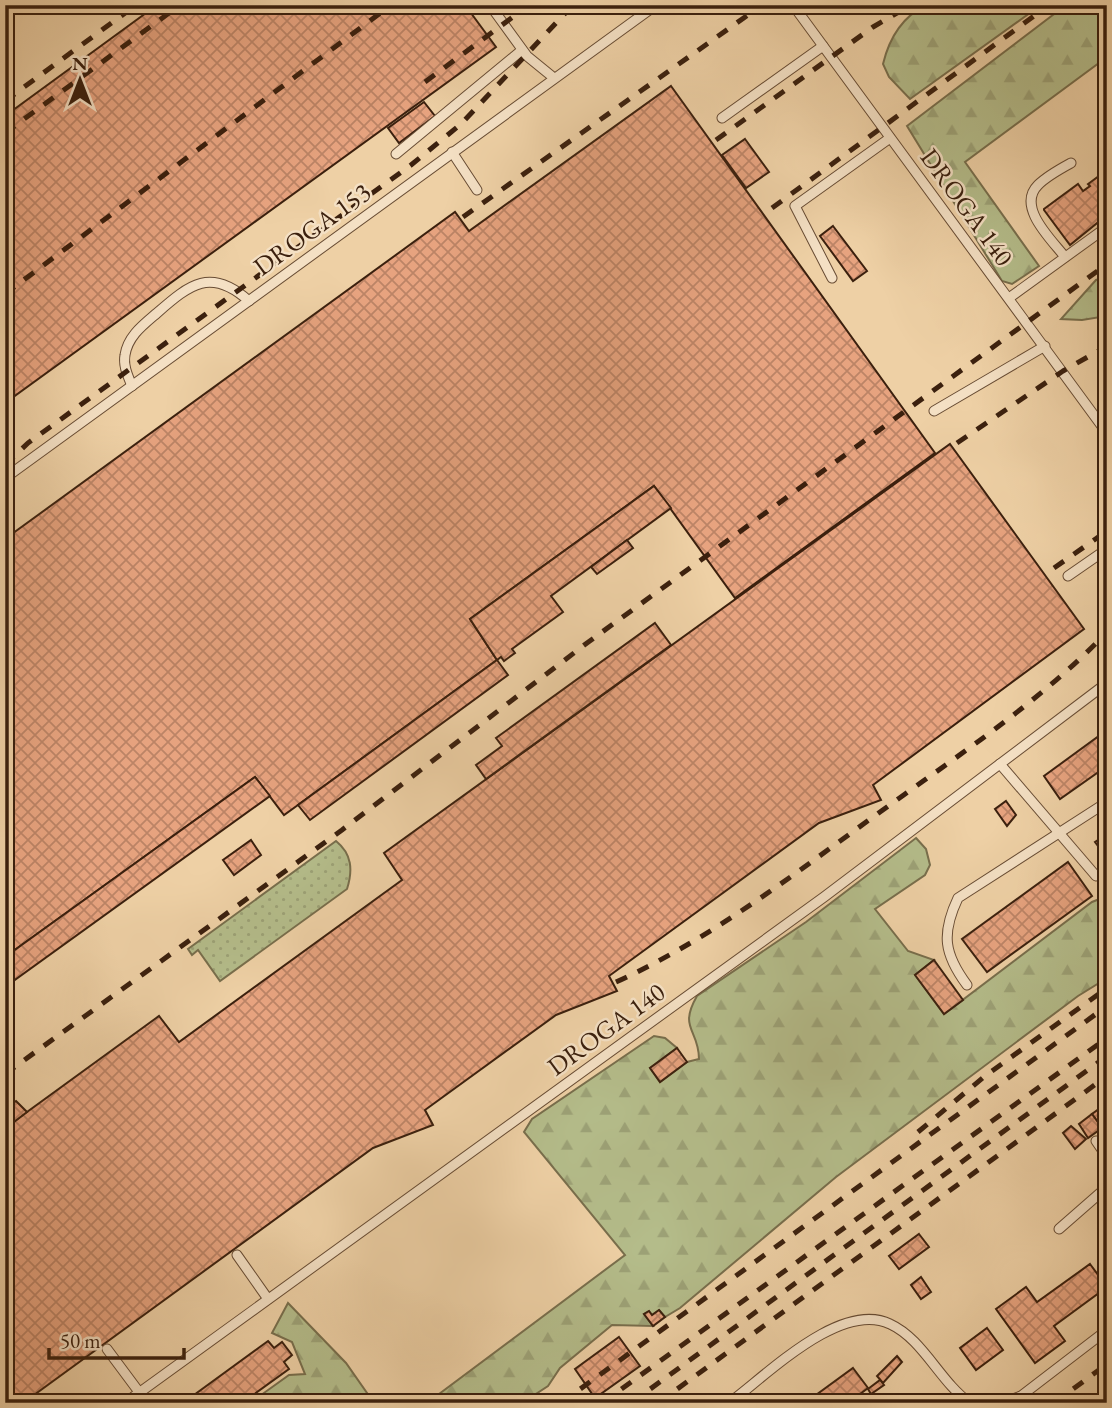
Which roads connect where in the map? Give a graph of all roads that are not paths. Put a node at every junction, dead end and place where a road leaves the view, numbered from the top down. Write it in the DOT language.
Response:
graph roads {
  1 [pos="490,5"];
  2 [pos="656,5"];
  3 [pos="793,5"];
  4 [pos="641,9"];
  5 [pos="823,46"];
  6 [pos="522,50"];
  7 [pos="554,78"];
  8 [pos="722,118"];
  9 [pos="890,138"];
  10 [pos="452,152"];
  11 [pos="397,154"];
  12 [pos="1071,163"];
  13 [pos="477,190"];
  14 [pos="1107,227"];
  15 [pos="1065,257"];
  16 [pos="832,278"];
  17 [pos="1009,298"];
  18 [pos="249,301"];
  19 [pos="1045,346"];
  20 [pos="132,386"];
  21 [pos="934,411"];
  22 [pos="1107,433"];
  23 [pos="5,478"];
  24 [pos="1107,549"];
  25 [pos="1068,576"];
  26 [pos="1107,683"];
  27 [pos="1000,764"];
  28 [pos="1107,802"];
  29 [pos="1060,833"];
  30 [pos="1096,876"];
  31 [pos="967,985"];
  32 [pos="1096,1141"];
  33 [pos="1107,1157"];
  34 [pos="1107,1187"];
  35 [pos="1059,1229"];
  36 [pos="237,1255"];
  37 [pos="268,1299"];
  38 [pos="1107,1330"];
  39 [pos="107,1349"];
  40 [pos="139,1392"];
  41 [pos="124,1403"];
  42 [pos="729,1403"];
  43 [pos="970,1403"];
  44 [pos="1003,1403"];
  1 -- 6 [label="lane"];
  2 -- 4 [label="lane"];
  3 -- 5 [label="lane, DROGA 140"];
  4 -- 7 [label="lane, DROGA 153"];
  5 -- 8 [label="lane"];
  5 -- 9 [label="lane, DROGA 140"];
  6 -- 7 [label="lane"];
  6 -- 11 [label="lane"];
  7 -- 10 [label="lane, DROGA 153"];
  9 -- 16 [label="lane"];
  9 -- 17 [label="lane, DROGA 140"];
  10 -- 13 [label="lane"];
  10 -- 18 [label="lane, DROGA 153"];
  12 -- 15 [label="lane"];
  14 -- 15 [label="lane"];
  15 -- 17 [label="lane"];
  17 -- 19 [label="lane, DROGA 140"];
  18 -- 20 [label="lane, DROGA 153"];
  18 -- 20 [label="lane"];
  19 -- 21 [label="lane"];
  19 -- 22 [label="lane, DROGA 140"];
  20 -- 23 [label="lane, DROGA 153"];
  24 -- 25 [label="lane"];
  26 -- 27 [label="lane, DROGA 140"];
  27 -- 29 [label="lane"];
  27 -- 37 [label="lane, DROGA 140"];
  28 -- 29 [label="lane"];
  29 -- 30 [label="lane"];
  29 -- 31 [label="lane"];
  32 -- 33 [label="lane"];
  34 -- 35 [label="lane"];
  36 -- 37 [label="lane"];
  37 -- 40 [label="lane, DROGA 140"];
  38 -- 44 [label="lane"];
  39 -- 40 [label="lane"];
  40 -- 41 [label="lane, DROGA 140"];
  42 -- 43 [label="lane"];
}
